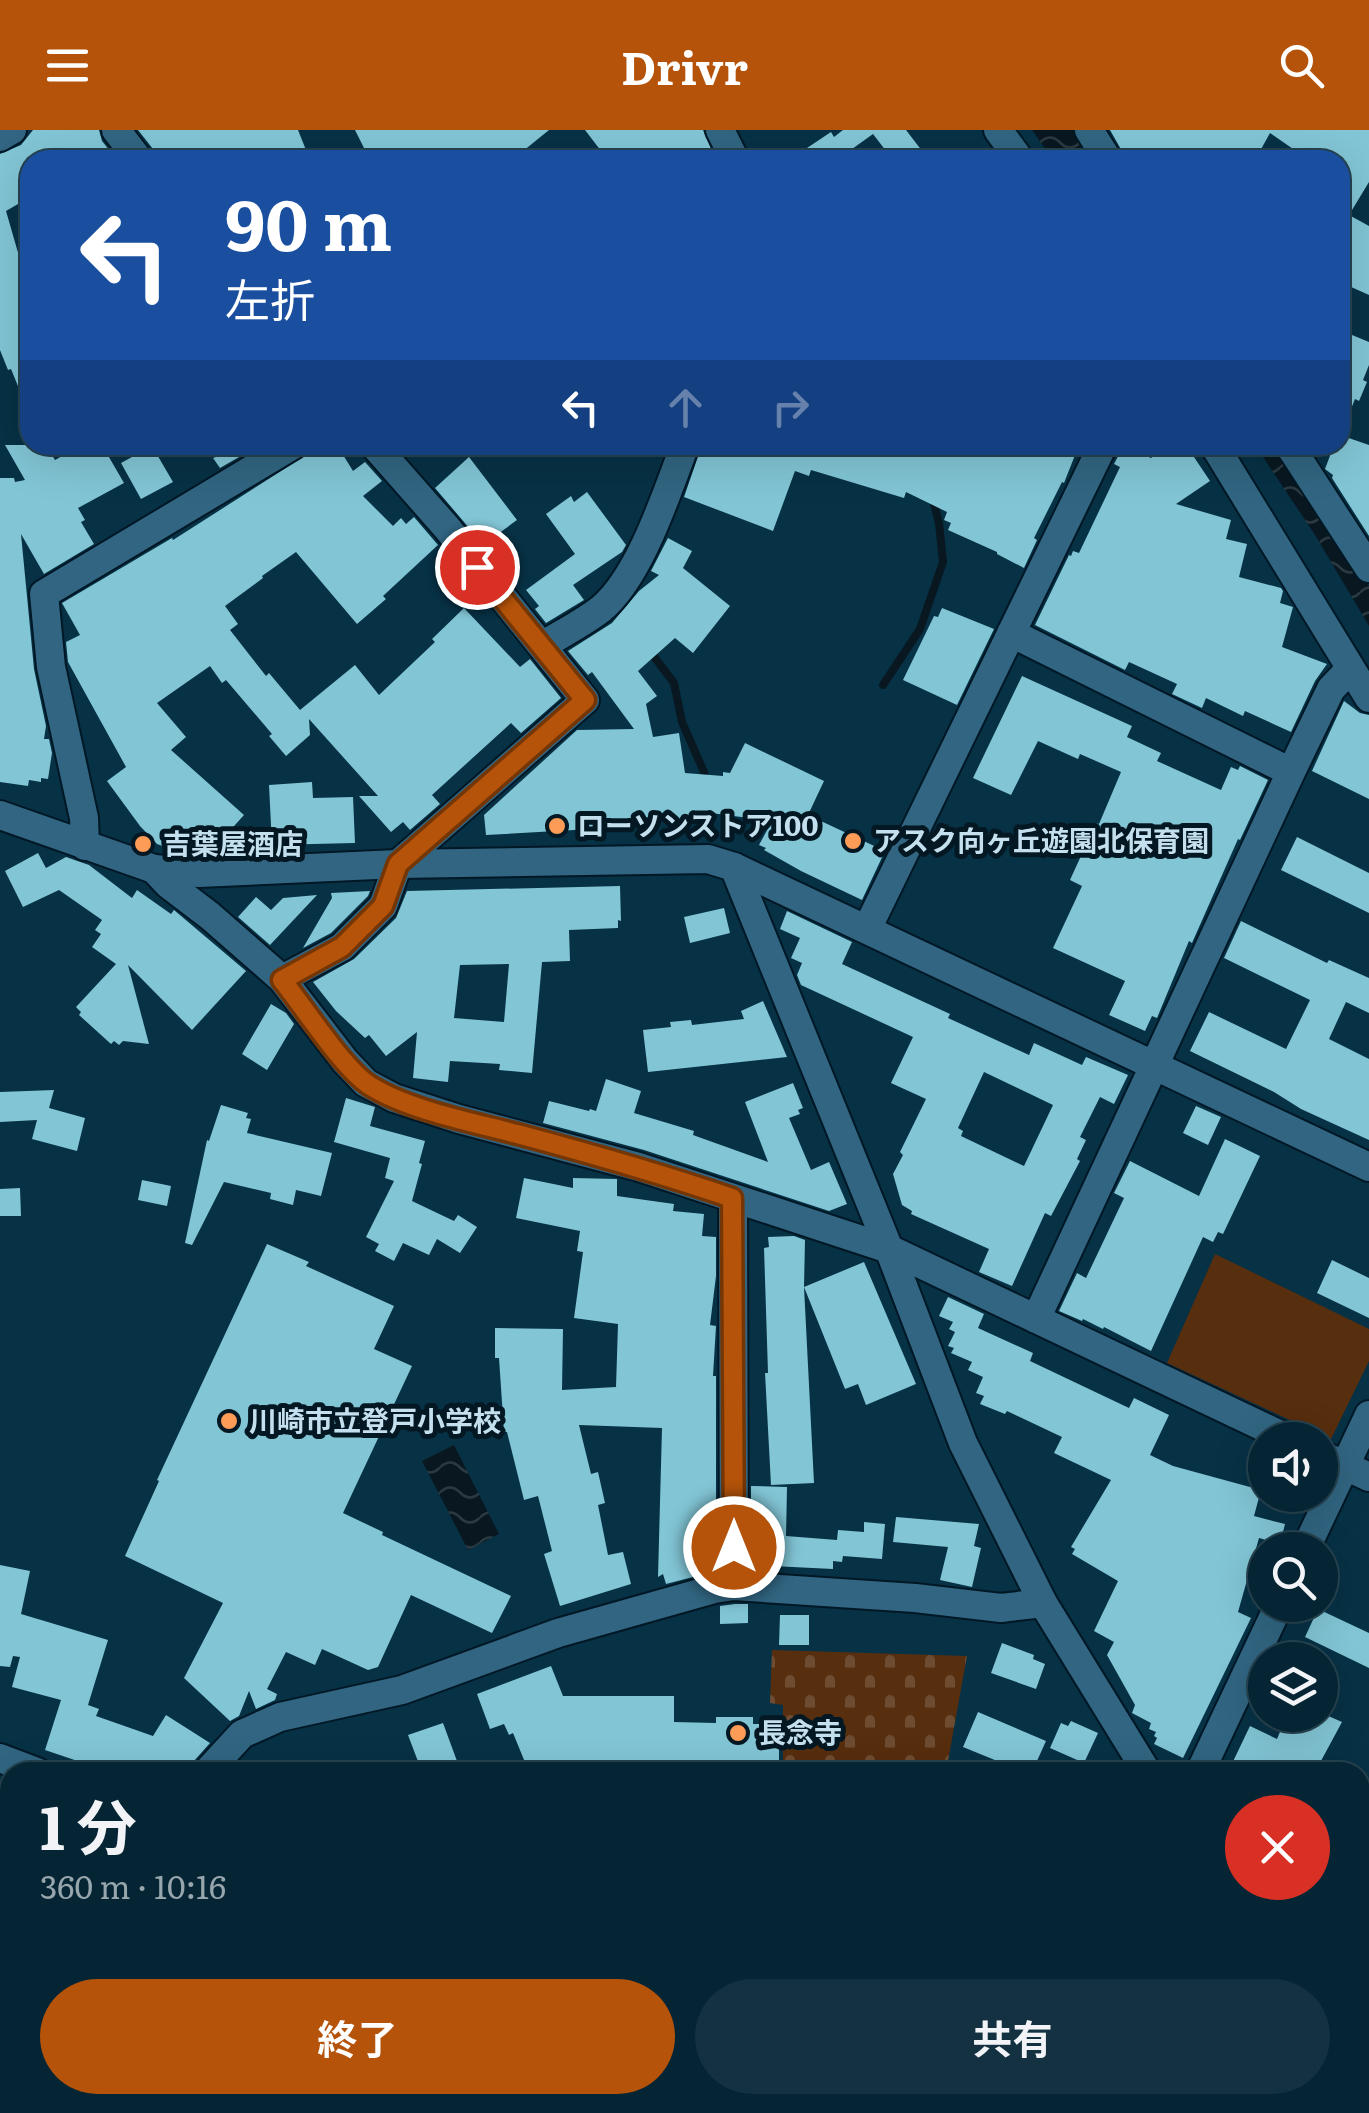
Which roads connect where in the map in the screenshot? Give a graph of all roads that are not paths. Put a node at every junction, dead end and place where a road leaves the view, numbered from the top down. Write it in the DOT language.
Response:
graph roads {
  1 [pos="12,130"];
  2 [pos="116,130"];
  3 [pos="0,137"];
  4 [pos="131,150"];
  5 [pos="276,455"];
  6 [pos="383,455"];
  7 [pos="681,455"];
  8 [pos="1097,455"];
  9 [pos="1220,455"];
  10 [pos="1295,455"];
  11 [pos="1369,568"];
  12 [pos="1011,633"];
  13 [pos="542,646"];
  14 [pos="1350,669"];
  15 [pos="1369,698"];
  16 [pos="1291,772"];
  17 [pos="0,815"];
  18 [pos="86,846"];
  19 [pos="398,864"];
  20 [pos="734,867"];
  21 [pos="154,870"];
  22 [pos="867,929"];
  23 [pos="282,980"];
  24 [pos="1152,1066"];
  25 [pos="1369,1167"];
  26 [pos="732,1198"];
  27 [pos="888,1248"];
  28 [pos="1036,1319"];
  29 [pos="1369,1415"];
  30 [pos="1253,1422"];
  31 [pos="1345,1465"];
  32 [pos="1313,1532"];
  33 [pos="734,1586"];
  34 [pos="1044,1603"];
  35 [pos="1271,1622"];
  36 [pos="216,1762"];
  37 [pos="1141,1762"];
  38 [pos="1205,1762"];
  1 -- 3 [label="street"];
  2 -- 4 [label="street"];
  5 -- 18 [label="street"];
  6 -- 13 [label="street"];
  7 -- 13 [label="street"];
  8 -- 12 [label="street"];
  9 -- 14 [label="street"];
  10 -- 11 [label="street"];
  12 -- 16 [label="street"];
  12 -- 22 [label="street"];
  13 -- 19 [label="street"];
  14 -- 15 [label="street"];
  14 -- 16 [label="street"];
  16 -- 24 [label="street"];
  17 -- 18 [label="street"];
  18 -- 21 [label="street"];
  19 -- 20 [label="street"];
  19 -- 21 [label="street"];
  19 -- 23 [label="street"];
  20 -- 22 [label="street"];
  20 -- 27 [label="street"];
  21 -- 23 [label="street"];
  22 -- 24 [label="street"];
  23 -- 26 [label="street"];
  24 -- 25 [label="street"];
  24 -- 28 [label="street"];
  26 -- 27 [label="street"];
  26 -- 33 [label="street"];
  27 -- 28 [label="street"];
  27 -- 34 [label="street"];
  28 -- 30 [label="street"];
  29 -- 31 [label="street"];
  31 -- 32 [label="street"];
  33 -- 34 [label="street"];
  33 -- 36 [label="street"];
  34 -- 37 [label="street"];
  35 -- 38 [label="street"];
}
